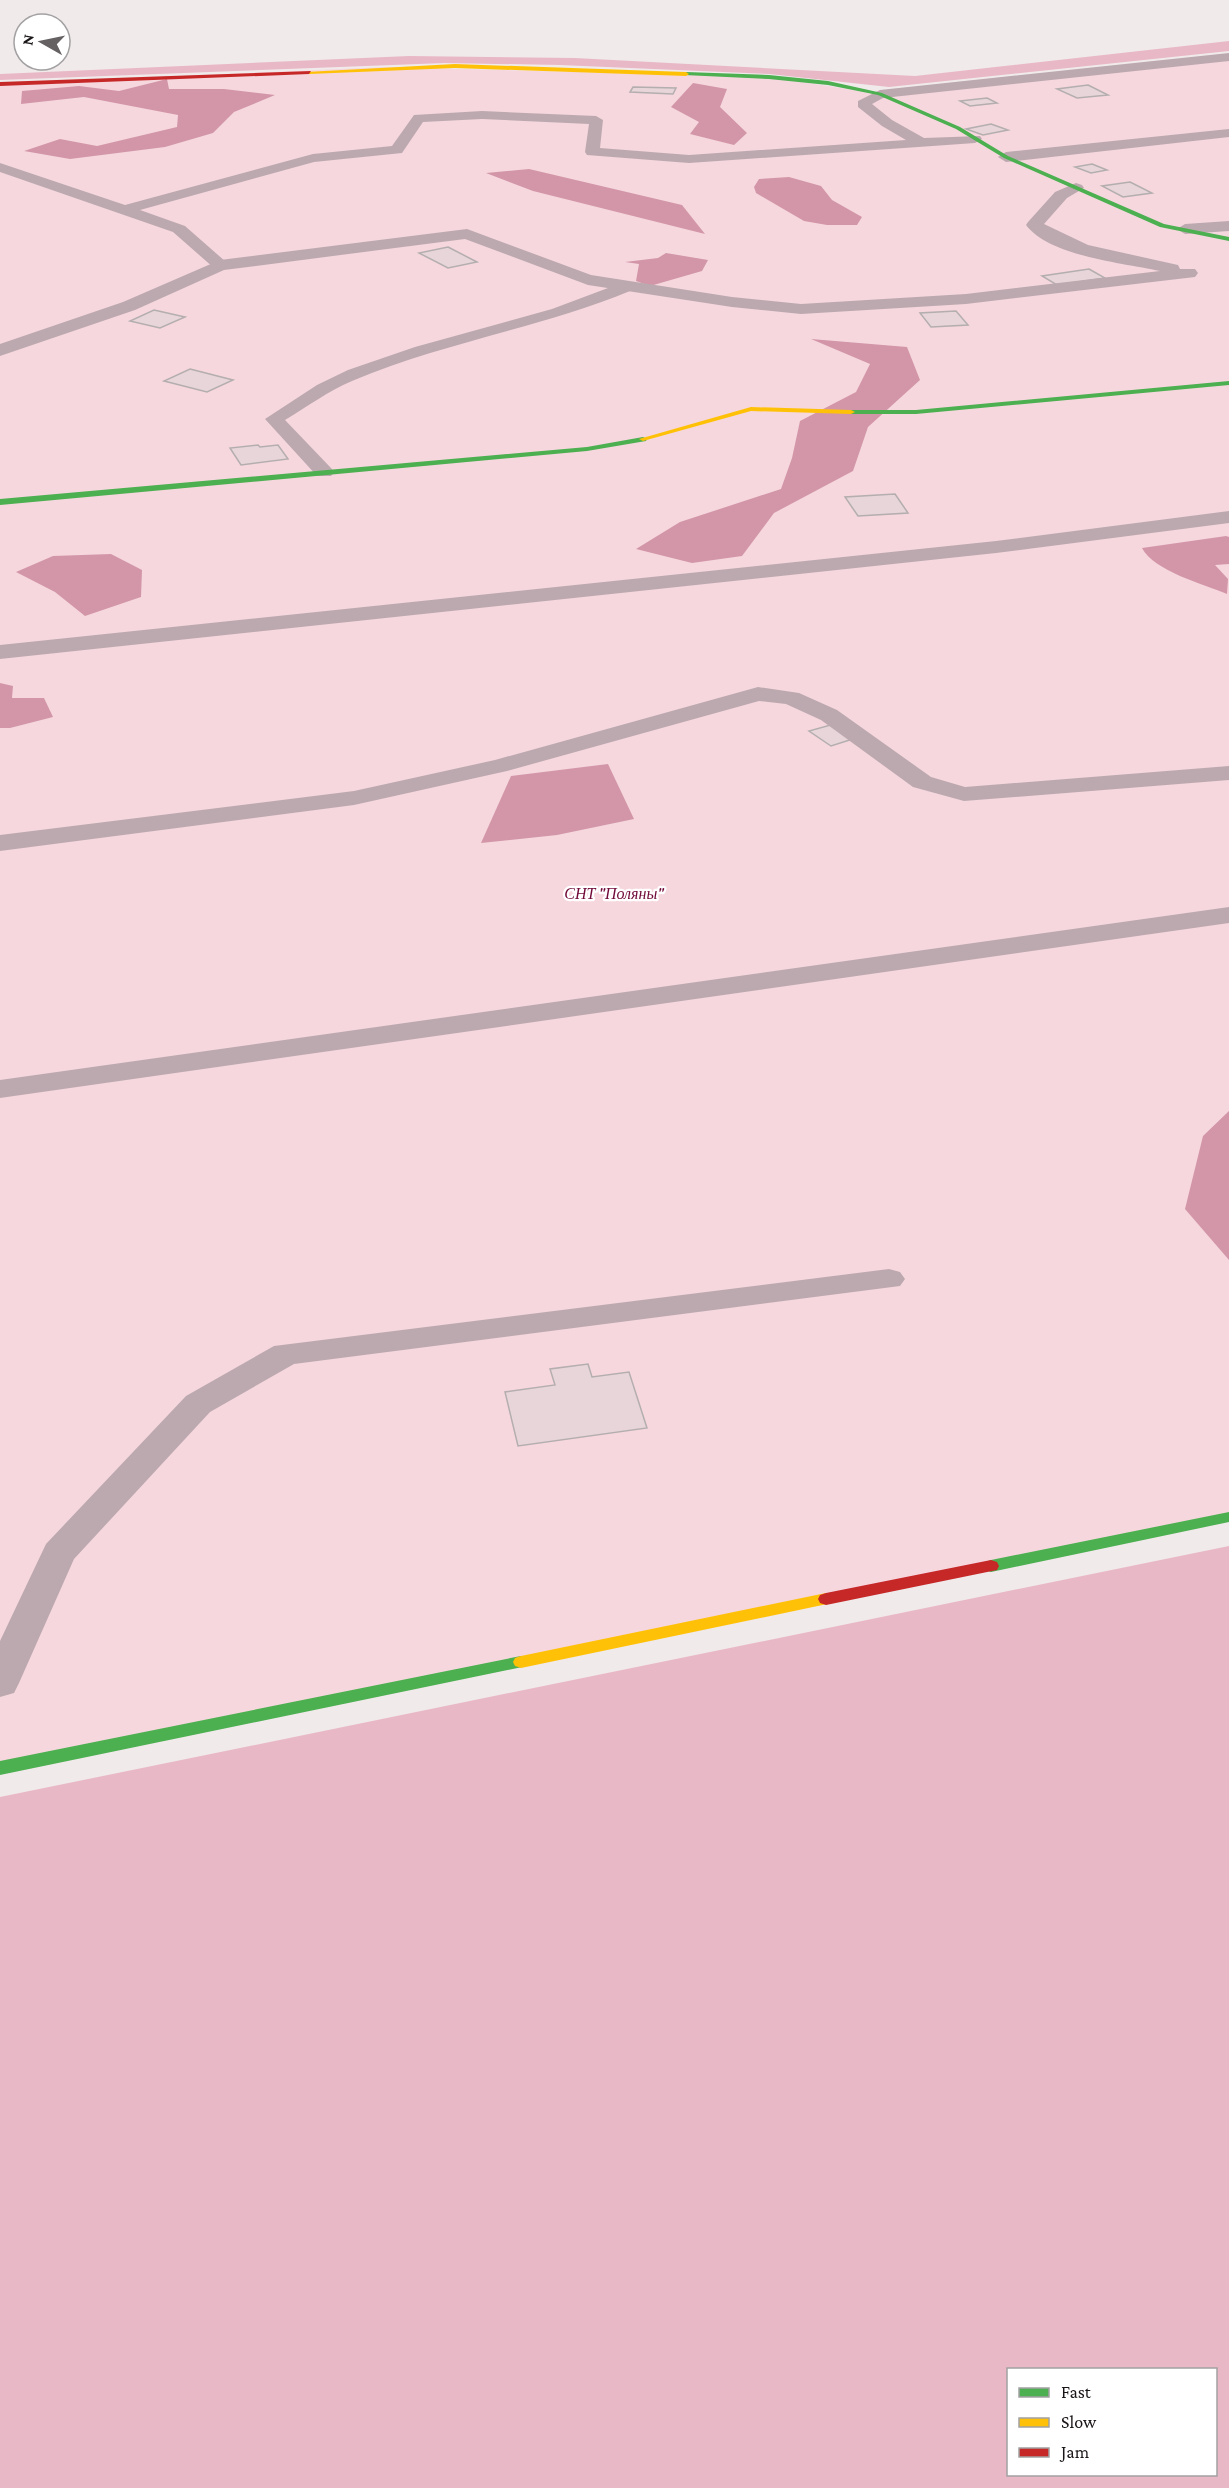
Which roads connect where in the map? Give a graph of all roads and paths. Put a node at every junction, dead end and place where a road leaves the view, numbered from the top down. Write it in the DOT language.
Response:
graph roads {
  1 [pos="1229,57"];
  2 [pos="0,84"];
  3 [pos="880,94"];
  4 [pos="1229,133"];
  5 [pos="975,139"];
  6 [pos="919,141"];
  7 [pos="1006,157"];
  8 [pos="0,167"];
  9 [pos="1076,188"];
  10 [pos="124,210"];
  11 [pos="1229,226"];
  12 [pos="1185,229"];
  13 [pos="1229,239"];
  14 [pos="220,265"];
  15 [pos="624,287"];
  16 [pos="0,350"];
  17 [pos="1229,383"];
  18 [pos="324,472"];
  19 [pos="0,501"];
  20 [pos="1229,517"];
  21 [pos="0,652"];
  22 [pos="1229,773"];
  23 [pos="0,843"];
  24 [pos="1229,915"];
  25 [pos="0,1089"];
  26 [pos="889,1280"];
  27 [pos="1229,1517"];
  28 [pos="0,1683"];
  29 [pos="0,1768"];
  1 -- 3 [label="lane"];
  2 -- 3 [label="street"];
  3 -- 5 [label="street"];
  3 -- 6 [label="lane"];
  4 -- 7 [label="street"];
  5 -- 6 [label="lane"];
  5 -- 7 [label="street"];
  6 -- 10 [label="lane"];
  7 -- 9 [label="street"];
  8 -- 10 [label="lane"];
  9 -- 12 [label="street"];
  9 -- 15 [label="street"];
  10 -- 14 [label="lane"];
  11 -- 12 [label="lane"];
  12 -- 13 [label="street"];
  14 -- 15 [label="street"];
  14 -- 16 [label="street"];
  15 -- 18 [label="lane"];
  17 -- 18 [label="street"];
  18 -- 19 [label="street"];
  20 -- 21 [label="street"];
  22 -- 23 [label="lane"];
  24 -- 25 [label="lane"];
  26 -- 28 [label="lane"];
  27 -- 29 [label="street"];
}
